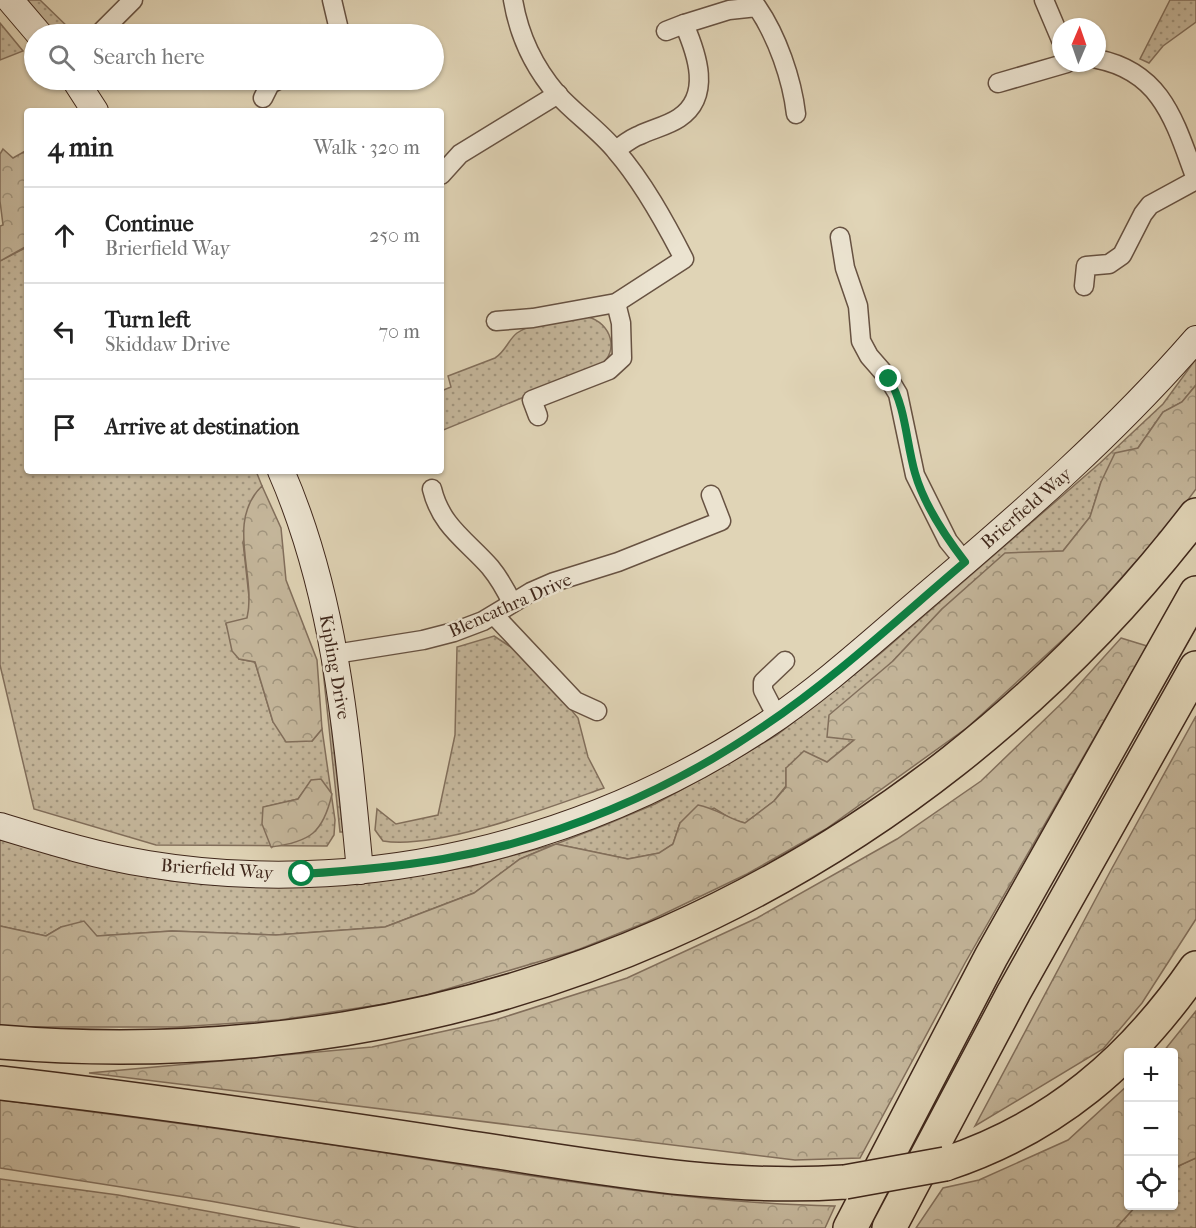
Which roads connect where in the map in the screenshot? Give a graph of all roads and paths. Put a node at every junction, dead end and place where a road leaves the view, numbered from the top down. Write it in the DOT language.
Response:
graph roads {
  1 [pos="10,0"];
  2 [pos="133,0"];
  3 [pos="332,0"];
  4 [pos="513,0"];
  5 [pos="1044,0"];
  6 [pos="1052,19"];
  7 [pos="30,24"];
  8 [pos="109,24"];
  9 [pos="338,24"];
  10 [pos="684,24"];
  11 [pos="666,31"];
  12 [pos="1106,62"];
  13 [pos="1052,67"];
  14 [pos="998,83"];
  15 [pos="81,90"];
  16 [pos="267,90"];
  17 [pos="558,94"];
  18 [pos="263,99"];
  19 [pos="93,108"];
  20 [pos="796,114"];
  21 [pos="616,150"];
  22 [pos="444,170"];
  23 [pos="1196,179"];
  24 [pos="840,237"];
  25 [pos="1084,286"];
  26 [pos="616,303"];
  27 [pos="496,321"];
  28 [pos="1196,339"];
  29 [pos="538,416"];
  30 [pos="282,474"];
  31 [pos="432,489"];
  32 [pos="711,495"];
  33 [pos="1196,515"];
  34 [pos="965,562"];
  35 [pos="1196,593"];
  36 [pos="512,603"];
  37 [pos="494,615"];
  38 [pos="335,654"];
  39 [pos="785,661"];
  40 [pos="1196,668"];
  41 [pos="597,711"];
  42 [pos="777,717"];
  43 [pos="0,826"];
  44 [pos="360,871"];
  45 [pos="1196,968"];
  46 [pos="0,1042"];
  47 [pos="0,1083"];
  48 [pos="850,1228"];
  49 [pos="890,1228"];
  1 -- 7 [label="street"];
  2 -- 8 [label="street"];
  3 -- 9 [label="street"];
  4 -- 17 [label="street"];
  5 -- 6 [label="street"];
  10 -- 11 [label="street"];
  10 -- 20 [label="street"];
  10 -- 21 [label="street"];
  12 -- 23 [label="street"];
  13 -- 14 [label="street"];
  15 -- 19 [label="street"];
  16 -- 18 [label="street"];
  17 -- 21 [label="street"];
  17 -- 22 [label="street"];
  21 -- 26 [label="street"];
  23 -- 25 [label="street"];
  24 -- 34 [label="street"];
  26 -- 27 [label="street"];
  26 -- 29 [label="street"];
  28 -- 34 [label="street, Brierfield Way"];
  30 -- 38 [label="street, Kipling Drive"];
  31 -- 36 [label="street"];
  32 -- 36 [label="street, Blencathra Drive"];
  33 -- 46 [label="highway"];
  34 -- 42 [label="street, Brierfield Way"];
  35 -- 48 [label="highway"];
  36 -- 37 [label="street, Blencathra Drive"];
  37 -- 38 [label="street, Blencathra Drive"];
  37 -- 41 [label="street"];
  38 -- 44 [label="street, Kipling Drive"];
  39 -- 42 [label="street"];
  40 -- 49 [label="highway"];
  42 -- 44 [label="street, Brierfield Way"];
  43 -- 44 [label="street, Brierfield Way"];
  45 -- 47 [label="highway, bridge"];
}
